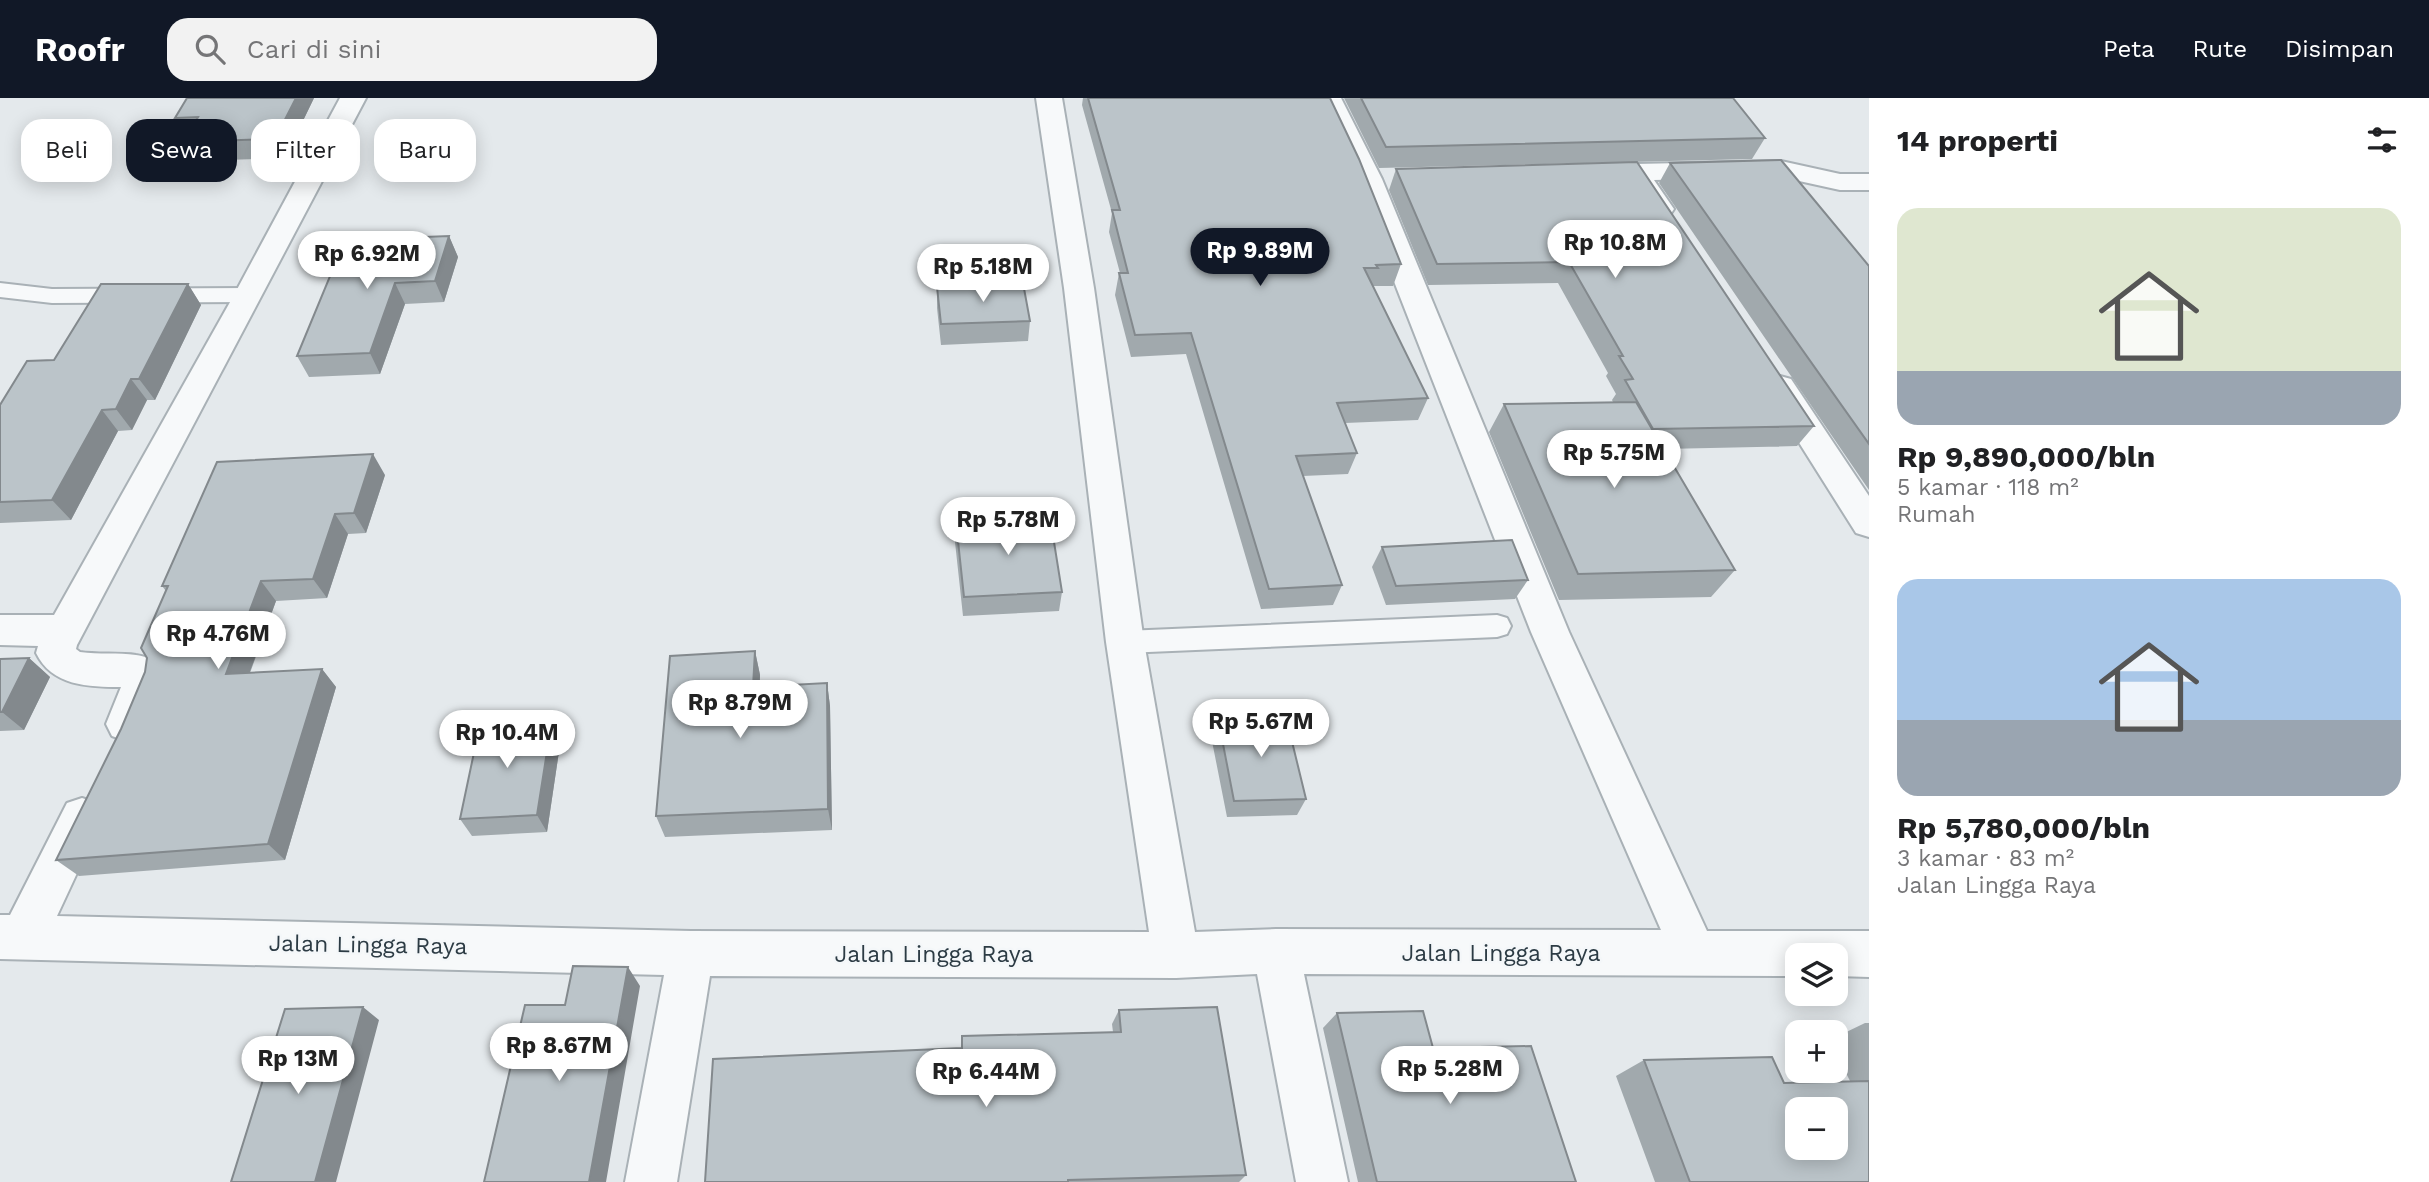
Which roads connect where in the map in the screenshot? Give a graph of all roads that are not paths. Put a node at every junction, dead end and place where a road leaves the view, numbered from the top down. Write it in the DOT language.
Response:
graph roads {
  1 [pos="353,98"];
  2 [pos="1049,98"];
  3 [pos="1328,98"];
  4 [pos="1869,181"];
  5 [pos="1672,228"];
  6 [pos="0,290"];
  7 [pos="249,295"];
  8 [pos="1764,363"];
  9 [pos="1869,524"];
  10 [pos="1497,626"];
  11 [pos="0,630"];
  12 [pos="65,631"];
  13 [pos="1125,642"];
  14 [pos="11,937"];
  15 [pos="1276,951"];
  16 [pos="691,953"];
  17 [pos="1695,954"];
  18 [pos="1869,954"];
  19 [pos="1177,955"];
  20 [pos="651,1182"];
  21 [pos="1322,1182"];
  1 -- 7 [label="street"];
  2 -- 13 [label="street"];
  3 -- 17 [label="street"];
  4 -- 5 [label="street"];
  6 -- 7 [label="lane"];
  7 -- 12 [label="street"];
  8 -- 9 [label="street"];
  10 -- 13 [label="lane"];
  11 -- 12 [label="street"];
  12 -- 14 [label="street"];
  13 -- 19 [label="street"];
  14 -- 16 [label="street, Jalan Lingga Raya"];
  15 -- 17 [label="street, Jalan Lingga Raya"];
  15 -- 19 [label="street, Jalan Lingga Raya"];
  15 -- 21 [label="street"];
  16 -- 19 [label="street, Jalan Lingga Raya"];
  16 -- 20 [label="street"];
  17 -- 18 [label="street, Jalan Lingga Raya"];
}
